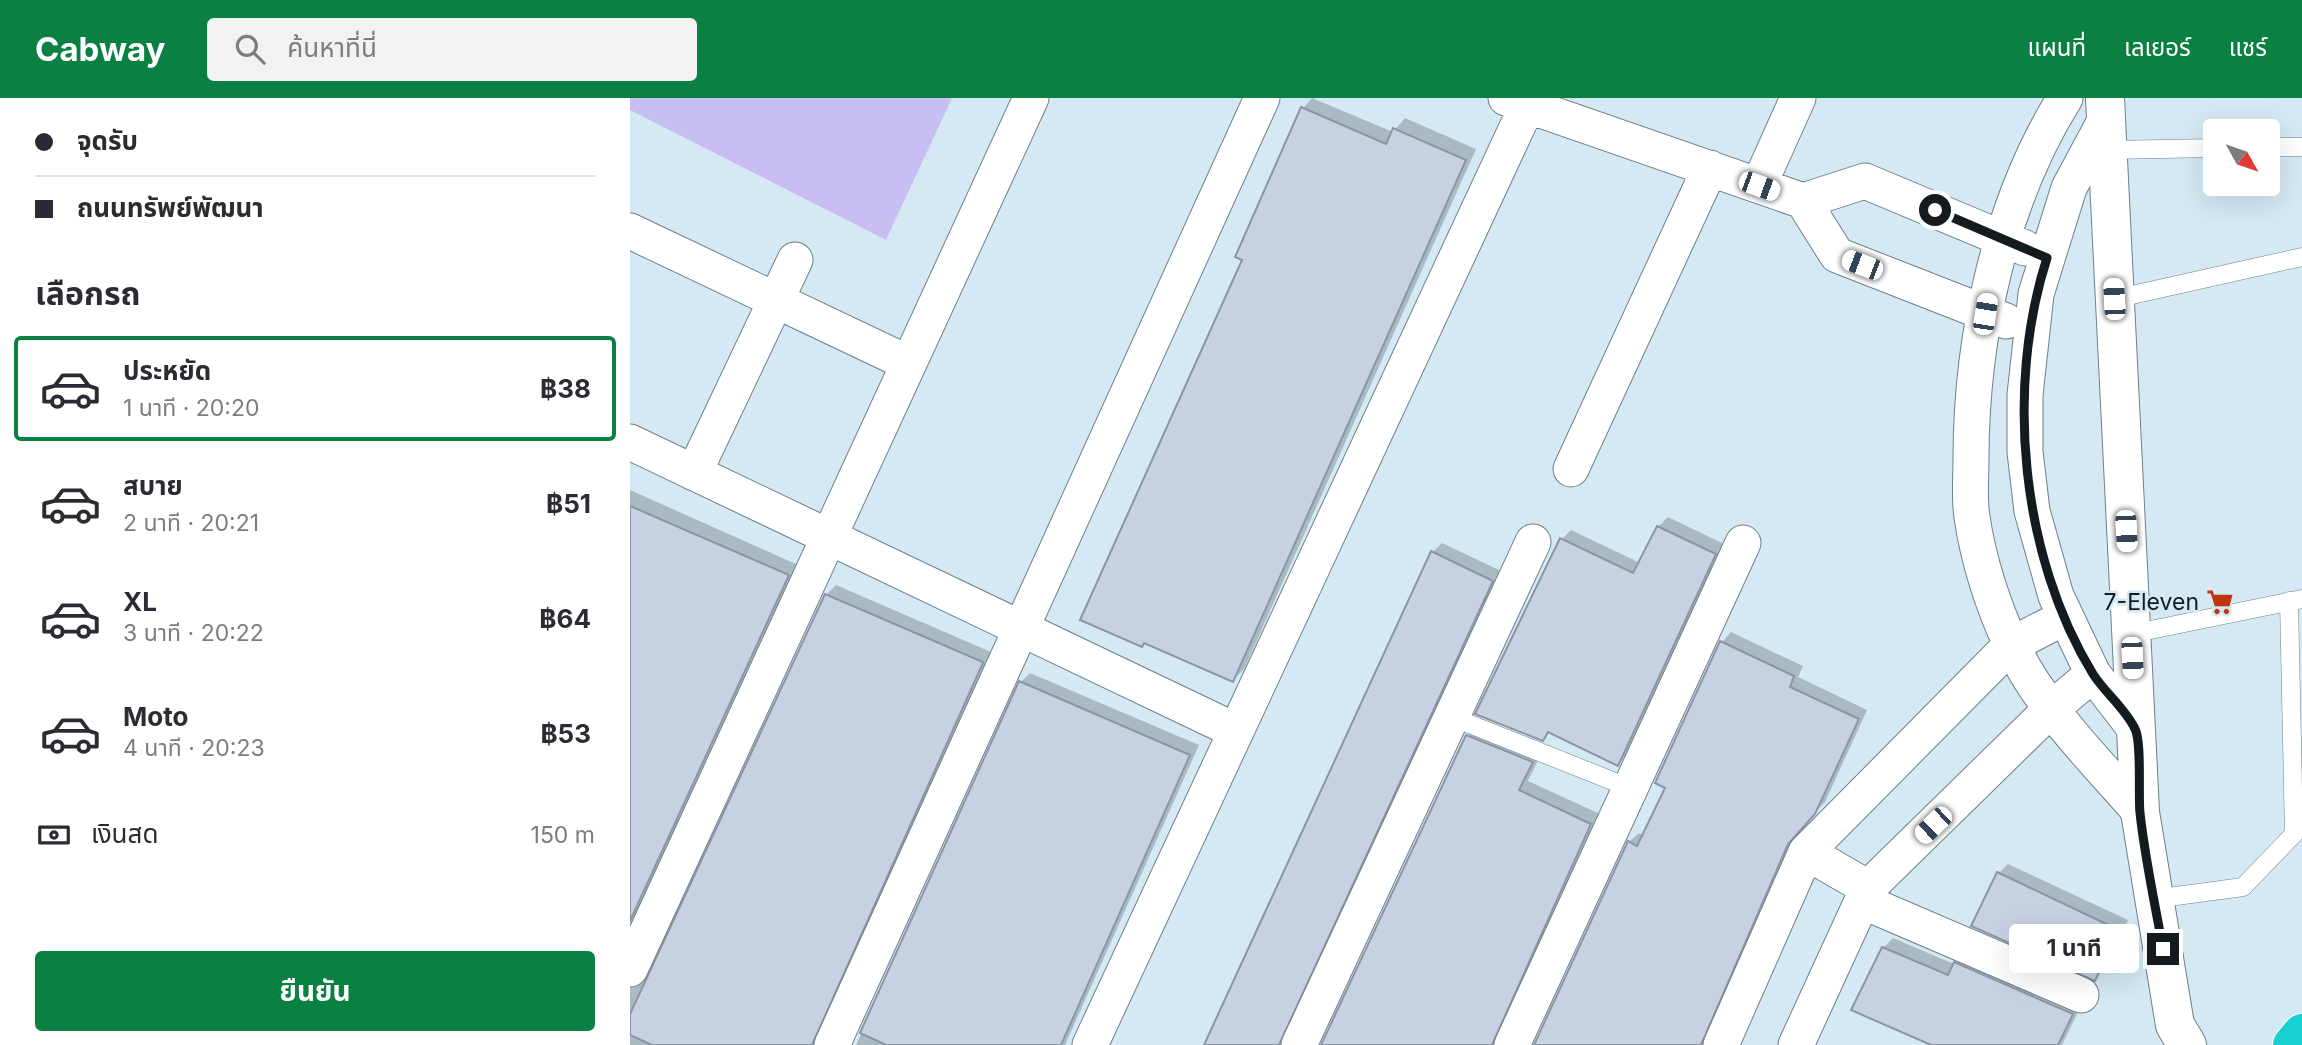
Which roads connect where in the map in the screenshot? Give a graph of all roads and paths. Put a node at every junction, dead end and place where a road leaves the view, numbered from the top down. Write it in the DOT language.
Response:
graph roads {
  1 [pos="1031,98"];
  2 [pos="1262,98"];
  3 [pos="1798,98"];
  4 [pos="2065,98"];
  5 [pos="1516,102"];
  6 [pos="1595,112"];
  7 [pos="2106,122"];
  8 [pos="2203,145"];
  9 [pos="2280,147"];
  10 [pos="2302,147"];
  11 [pos="1710,168"];
  12 [pos="1759,186"];
  13 [pos="1802,201"];
  14 [pos="630,231"];
  15 [pos="2004,239"];
  16 [pos="2302,257"];
  17 [pos="2047,258"];
  18 [pos="795,260"];
  19 [pos="2114,299"];
  20 [pos="776,300"];
  21 [pos="1985,314"];
  22 [pos="2032,330"];
  23 [pos="908,363"];
  24 [pos="634,455"];
  25 [pos="1571,469"];
  26 [pos="694,473"];
  27 [pos="827,537"];
  28 [pos="1533,542"];
  29 [pos="1743,543"];
  30 [pos="2296,600"];
  31 [pos="2065,617"];
  32 [pos="1020,630"];
  33 [pos="2131,634"];
  34 [pos="2011,645"];
  35 [pos="2093,674"];
  36 [pos="2051,709"];
  37 [pos="1452,716"];
  38 [pos="2136,730"];
  39 [pos="1236,731"];
  40 [pos="1630,788"];
  41 [pos="2140,813"];
  42 [pos="1807,852"];
  43 [pos="1865,895"];
  44 [pos="2154,899"];
  45 [pos="630,969"];
  46 [pos="2081,995"];
  47 [pos="2302,1033"];
  48 [pos="832,1045"];
  49 [pos="1090,1045"];
  50 [pos="1299,1045"];
  51 [pos="1512,1045"];
  52 [pos="1721,1045"];
  53 [pos="1796,1045"];
  54 [pos="2187,1045"];
  55 [pos="2292,1045"];
  1 -- 23 [label="street"];
  2 -- 32 [label="street"];
  3 -- 12 [label="street"];
  4 -- 15 [label="street"];
  5 -- 6 [label="street"];
  5 -- 39 [label="street"];
  6 -- 11 [label="street"];
  7 -- 8 [label="lane"];
  7 -- 17 [label="street"];
  7 -- 19 [label="street"];
  9 -- 10 [label="lane"];
  11 -- 12 [label="street"];
  11 -- 25 [label="street"];
  12 -- 13 [label="street"];
  13 -- 15 [label="street"];
  13 -- 21 [label="street"];
  14 -- 20 [label="street"];
  15 -- 17 [label="street"];
  15 -- 21 [label="street"];
  16 -- 19 [label="lane"];
  17 -- 22 [label="street"];
  18 -- 20 [label="street"];
  19 -- 33 [label="street"];
  20 -- 23 [label="street"];
  20 -- 26 [label="street"];
  21 -- 22 [label="street"];
  21 -- 34 [label="street"];
  22 -- 31 [label="street"];
  23 -- 27 [label="street"];
  24 -- 26 [label="street"];
  26 -- 27 [label="street"];
  27 -- 32 [label="street"];
  27 -- 45 [label="street"];
  28 -- 37 [label="street"];
  29 -- 40 [label="street"];
  30 -- 33 [label="lane"];
  30 -- 44 [label="lane"];
  31 -- 34 [label="street"];
  31 -- 35 [label="street"];
  32 -- 39 [label="street"];
  32 -- 48 [label="street"];
  33 -- 38 [label="street"];
  34 -- 36 [label="street"];
  34 -- 42 [label="street"];
  35 -- 36 [label="street"];
  35 -- 38 [label="street"];
  36 -- 41 [label="street"];
  36 -- 43 [label="street"];
  37 -- 40 [label="lane"];
  37 -- 50 [label="street"];
  38 -- 41 [label="street"];
  39 -- 49 [label="street"];
  40 -- 51 [label="street"];
  41 -- 44 [label="street"];
  42 -- 43 [label="street"];
  42 -- 52 [label="street"];
  43 -- 46 [label="street"];
  43 -- 53 [label="street"];
  44 -- 54 [label="street"];
  47 -- 55 [label="highway"];
}
